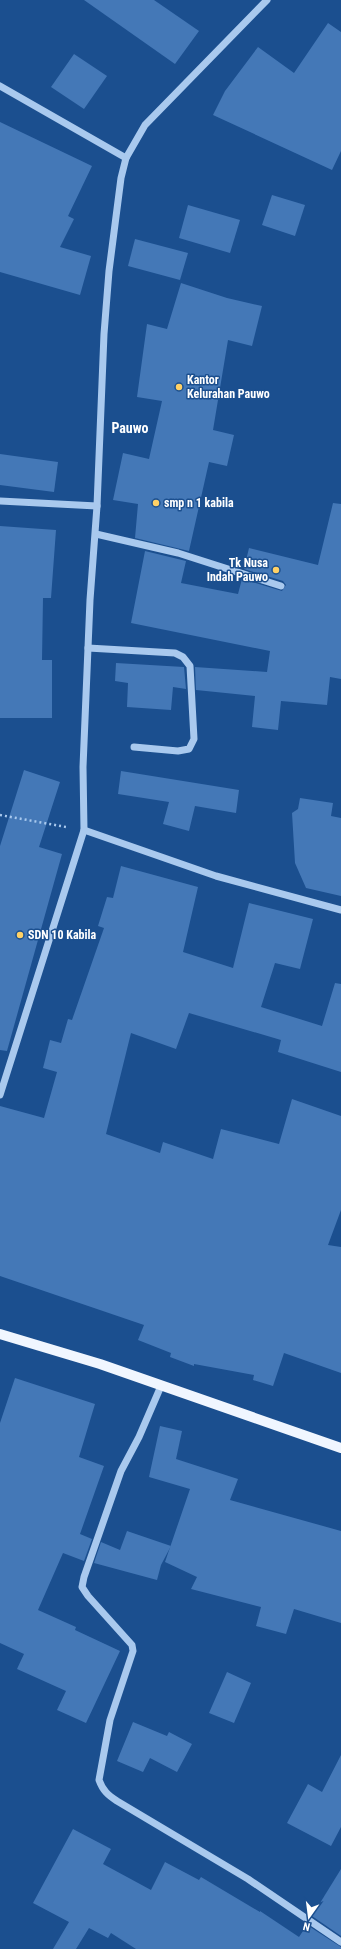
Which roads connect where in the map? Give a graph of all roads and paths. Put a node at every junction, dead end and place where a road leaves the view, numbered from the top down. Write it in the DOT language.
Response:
graph roads {
  1 [pos="267,0"];
  2 [pos="0,86"];
  3 [pos="126,158"];
  4 [pos="0,501"];
  5 [pos="97,506"];
  6 [pos="96,534"];
  7 [pos="281,586"];
  8 [pos="88,648"];
  9 [pos="134,747"];
  10 [pos="0,815"];
  11 [pos="84,830"];
  12 [pos="341,910"];
  13 [pos="0,1095"];
  14 [pos="0,1334"];
  15 [pos="161,1386"];
  16 [pos="341,1448"];
  17 [pos="341,1942"];
  1 -- 3 [label="street"];
  2 -- 3 [label="street"];
  3 -- 5 [label="street"];
  4 -- 5 [label="street"];
  5 -- 6 [label="street"];
  6 -- 7 [label="street"];
  6 -- 8 [label="street"];
  8 -- 9 [label="street"];
  8 -- 11 [label="street"];
  10 -- 11 [label="path"];
  11 -- 12 [label="street"];
  11 -- 13 [label="street"];
  14 -- 15 [label="main road"];
  15 -- 16 [label="main road"];
  15 -- 17 [label="street"];
}
